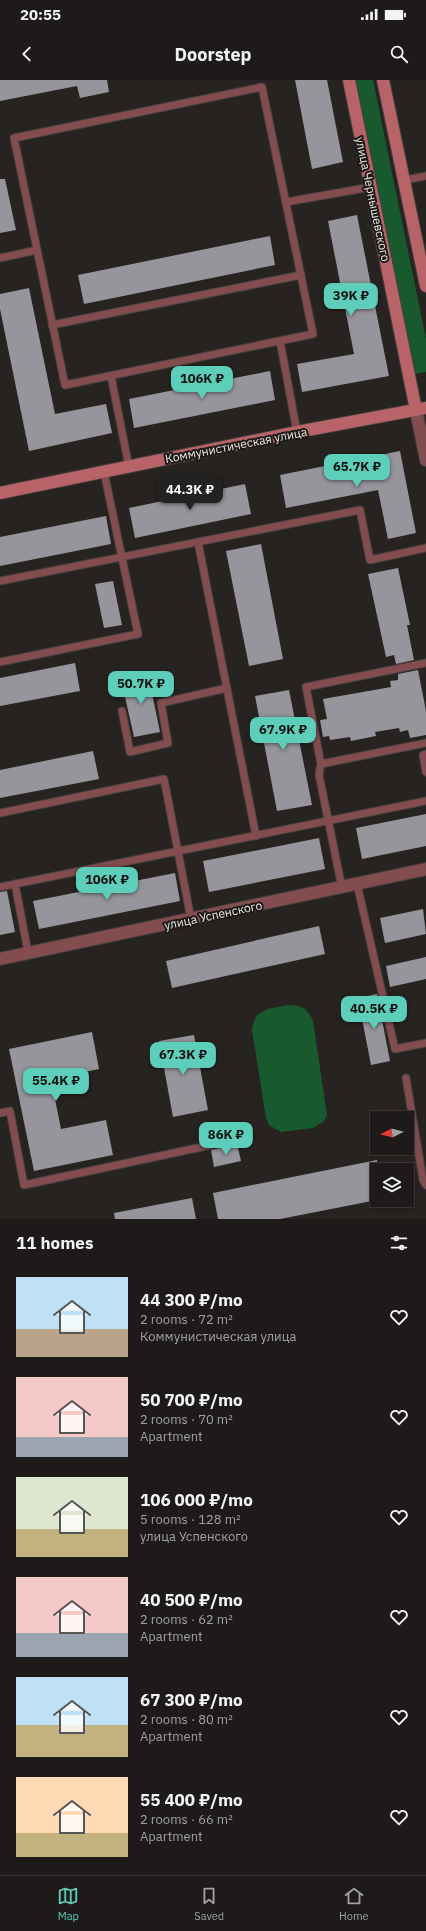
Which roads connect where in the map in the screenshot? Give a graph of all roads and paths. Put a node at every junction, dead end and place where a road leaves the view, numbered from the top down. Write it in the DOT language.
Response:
graph roads {
  1 [pos="349,80"];
  2 [pos="383,80"];
  3 [pos="426,176"];
  4 [pos="405,180"];
  5 [pos="371,187"];
  6 [pos="286,202"];
  7 [pos="37,250"];
  8 [pos="0,258"];
  9 [pos="301,275"];
  10 [pos="426,286"];
  11 [pos="52,325"];
  12 [pos="280,341"];
  13 [pos="111,376"];
  14 [pos="421,409"];
  15 [pos="297,432"];
  16 [pos="426,460"];
  17 [pos="129,467"];
  18 [pos="104,472"];
  19 [pos="0,492"];
  20 [pos="198,542"];
  21 [pos="426,548"];
  22 [pos="122,557"];
  23 [pos="0,581"];
  24 [pos="0,662"];
  25 [pos="426,663"];
  26 [pos="227,688"];
  27 [pos="122,711"];
  28 [pos="426,743"];
  29 [pos="426,754"];
  30 [pos="321,764"];
  31 [pos="426,772"];
  32 [pos="426,801"];
  33 [pos="0,813"];
  34 [pos="328,821"];
  35 [pos="256,836"];
  36 [pos="178,852"];
  37 [pos="426,869"];
  38 [pos="15,884"];
  39 [pos="357,884"];
  40 [pos="0,888"];
  41 [pos="342,888"];
  42 [pos="191,920"];
  43 [pos="28,952"];
  44 [pos="0,958"];
  45 [pos="426,1043"];
  46 [pos="406,1078"];
  47 [pos="0,1113"];
  48 [pos="211,1145"];
  49 [pos="426,1185"];
  1 -- 5 [label="main road, улица Чернышевского"];
  2 -- 4 [label="main road"];
  3 -- 4 [label="lane"];
  4 -- 10 [label="main road"];
  5 -- 6 [label="lane"];
  5 -- 14 [label="main road, улица Чернышевского"];
  6 -- 7 [label="lane"];
  6 -- 9 [label="lane"];
  7 -- 8 [label="lane"];
  7 -- 11 [label="lane"];
  9 -- 11 [label="lane"];
  9 -- 12 [label="lane"];
  11 -- 13 [label="lane"];
  12 -- 13 [label="lane"];
  12 -- 15 [label="lane"];
  13 -- 17 [label="lane"];
  14 -- 15 [label="main road, Коммунистическая улица"];
  14 -- 16 [label="street, улица Чернышевского"];
  15 -- 17 [label="main road, Коммунистическая улица"];
  17 -- 18 [label="main road, Коммунистическая улица"];
  18 -- 19 [label="main road, Коммунистическая улица"];
  18 -- 22 [label="lane"];
  20 -- 21 [label="lane"];
  20 -- 22 [label="lane"];
  20 -- 26 [label="lane"];
  22 -- 23 [label="lane"];
  22 -- 24 [label="lane"];
  25 -- 30 [label="lane"];
  26 -- 27 [label="lane"];
  26 -- 35 [label="lane"];
  28 -- 30 [label="lane"];
  29 -- 31 [label="lane"];
  30 -- 34 [label="lane"];
  32 -- 34 [label="lane"];
  33 -- 36 [label="lane"];
  34 -- 35 [label="lane"];
  34 -- 41 [label="lane"];
  35 -- 36 [label="lane"];
  36 -- 38 [label="lane"];
  36 -- 42 [label="lane"];
  37 -- 39 [label="street, улица Успенского"];
  38 -- 40 [label="lane"];
  38 -- 43 [label="lane"];
  39 -- 41 [label="street, улица Успенского"];
  39 -- 45 [label="lane"];
  41 -- 42 [label="street, улица Успенского"];
  42 -- 43 [label="street, улица Успенского"];
  43 -- 44 [label="street, улица Успенского"];
  46 -- 49 [label="lane"];
  47 -- 48 [label="lane"];
}
